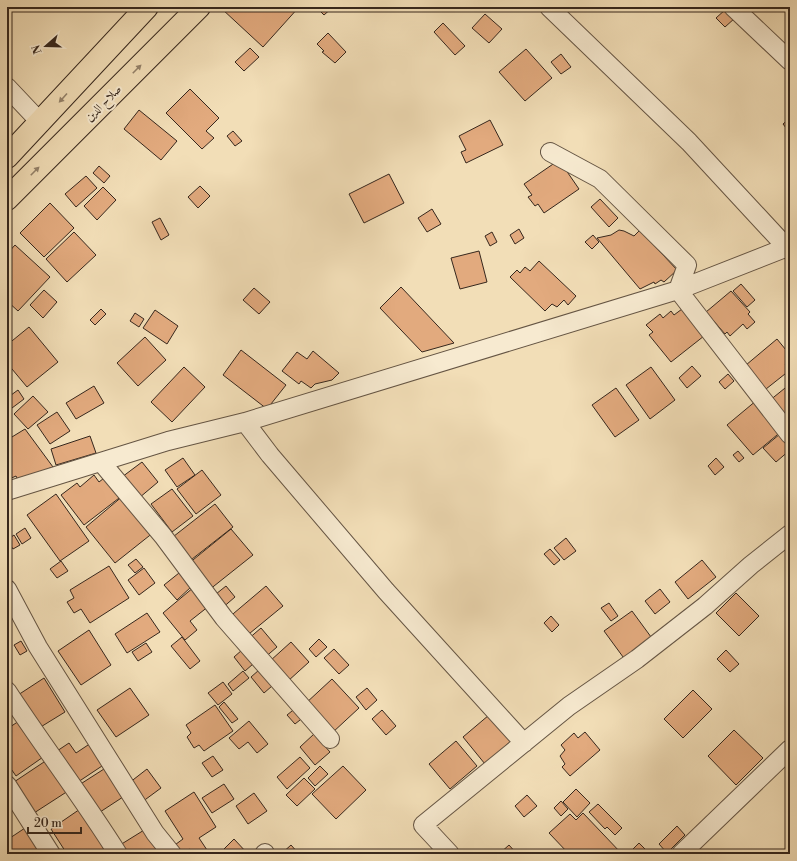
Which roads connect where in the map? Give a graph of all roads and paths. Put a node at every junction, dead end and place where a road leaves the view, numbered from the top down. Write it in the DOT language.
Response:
graph roads {
  1 [pos="147,7"];
  2 [pos="199,7"];
  3 [pos="549,7"];
  4 [pos="733,7"];
  5 [pos="790,60"];
  6 [pos="90,68"];
  7 [pos="7,88"];
  8 [pos="108,98"];
  9 [pos="41,123"];
  10 [pos="550,152"];
  11 [pos="7,157"];
  12 [pos="7,199"];
  13 [pos="789,248"];
  14 [pos="678,290"];
  15 [pos="245,422"];
  16 [pos="790,435"];
  17 [pos="101,462"];
  18 [pos="7,491"];
  19 [pos="790,534"];
  20 [pos="7,589"];
  21 [pos="7,691"];
  22 [pos="330,739"];
  23 [pos="524,743"];
  24 [pos="790,749"];
  25 [pos="7,785"];
  26 [pos="51,854"];
  27 [pos="118,854"];
  28 [pos="172,854"];
  29 [pos="450,854"];
  30 [pos="681,854"];
  1 -- 6 [label="highway"];
  8 -- 2 [label="highway, صلاح الدين, one-way"];
  3 -- 13 [label="street"];
  4 -- 5 [label="street"];
  6 -- 8 [label="highway"];
  6 -- 9 [label="highway, one-way"];
  7 -- 9 [label="street"];
  12 -- 8 [label="highway, صلاح الدين, one-way"];
  9 -- 11 [label="highway"];
  10 -- 14 [label="street"];
  13 -- 14 [label="street"];
  14 -- 15 [label="street"];
  14 -- 16 [label="street"];
  15 -- 17 [label="street"];
  15 -- 23 [label="street"];
  17 -- 18 [label="street"];
  17 -- 22 [label="street"];
  19 -- 23 [label="street"];
  20 -- 28 [label="street"];
  21 -- 27 [label="street"];
  23 -- 29 [label="street"];
  24 -- 30 [label="street"];
  25 -- 26 [label="street"];
}
